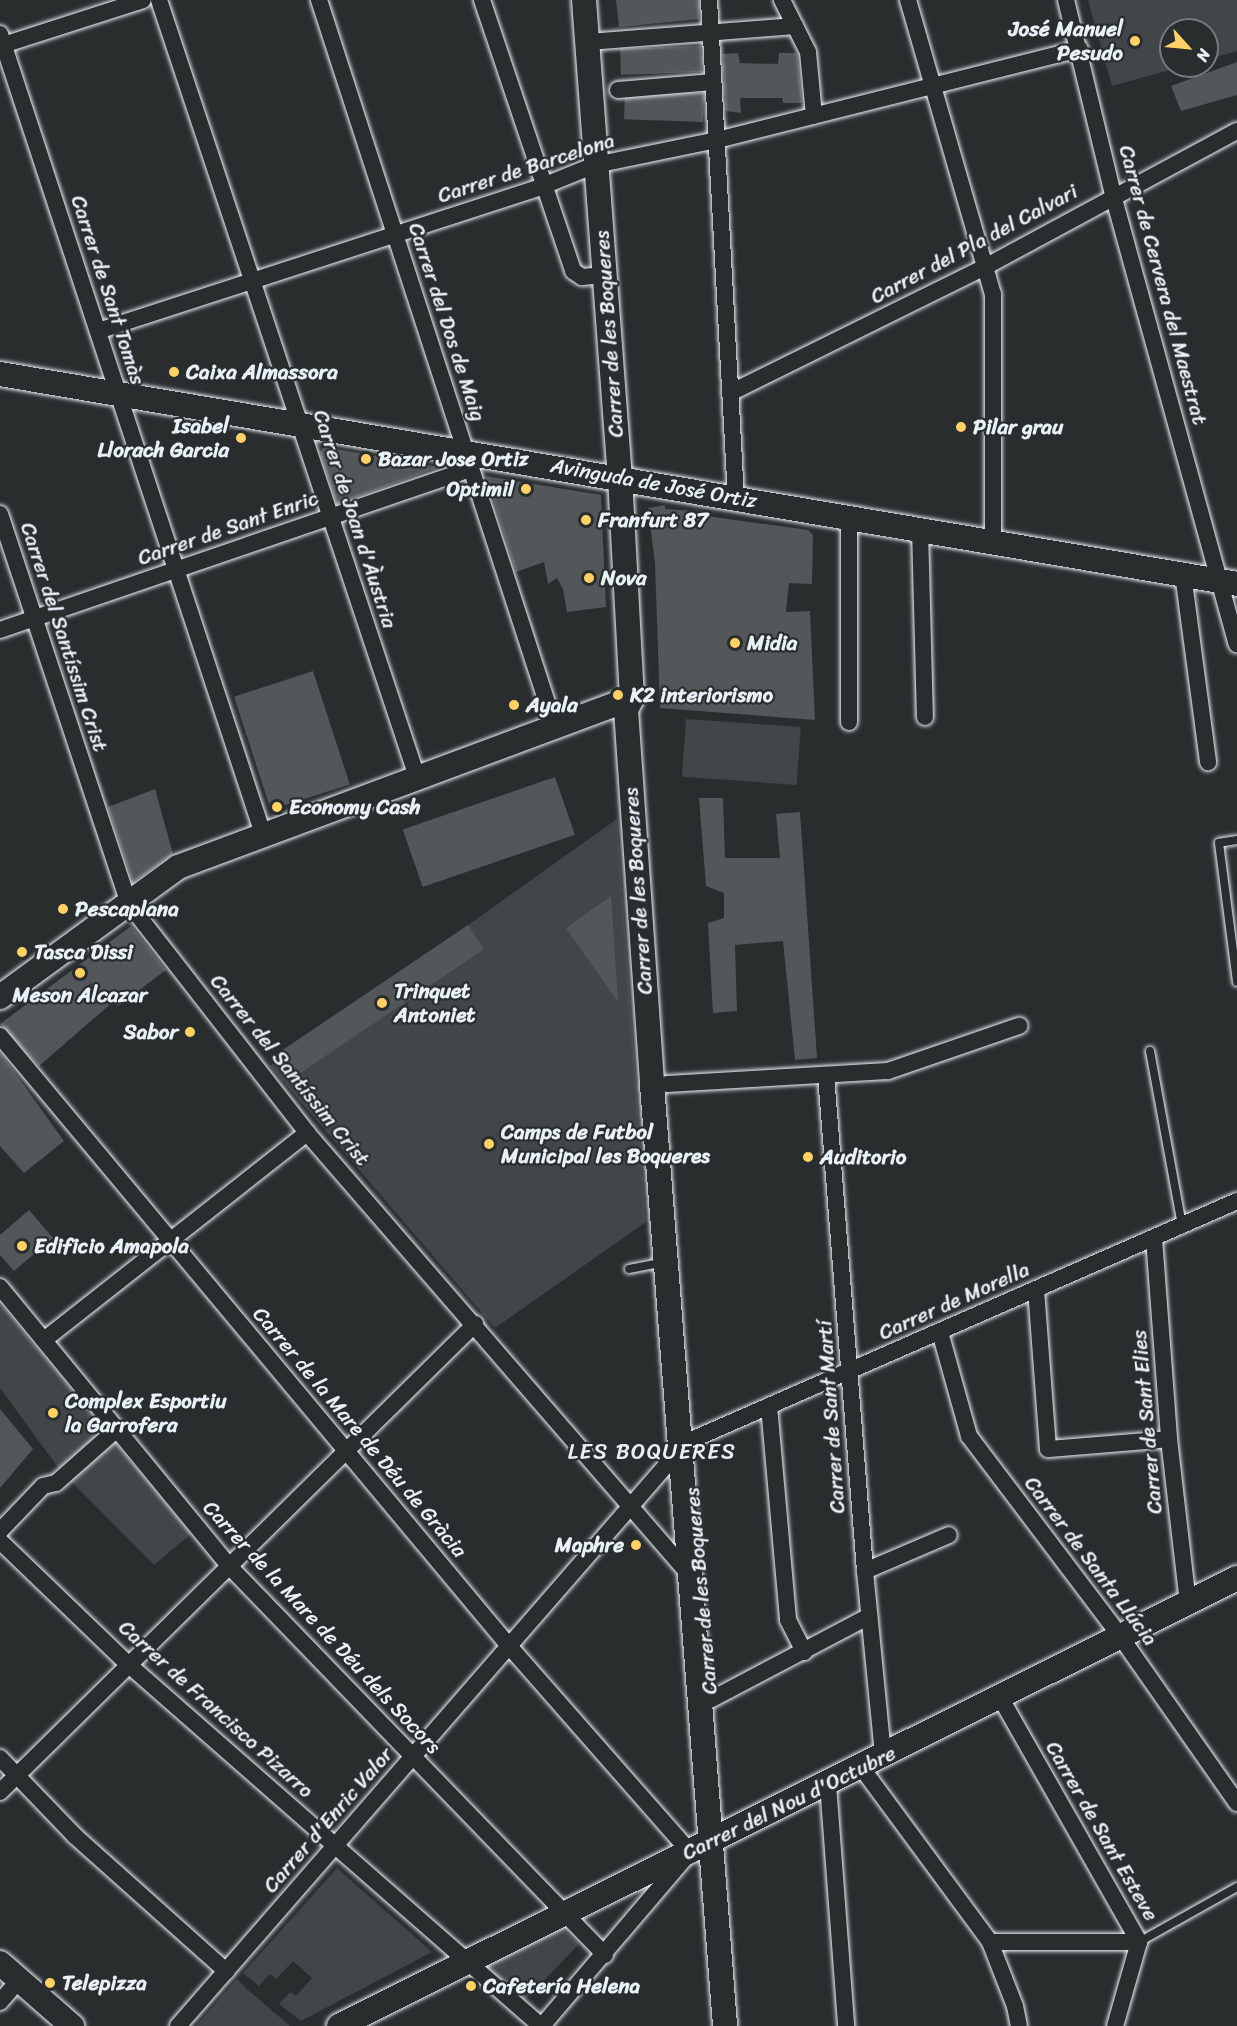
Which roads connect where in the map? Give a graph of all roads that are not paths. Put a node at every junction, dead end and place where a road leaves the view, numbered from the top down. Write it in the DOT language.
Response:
graph roads {
  1 [pos="143,0"];
  2 [pos="159,0"];
  3 [pos="319,0"];
  4 [pos="482,0"];
  5 [pos="584,0"];
  6 [pos="709,0"];
  7 [pos="782,0"];
  8 [pos="908,0"];
  9 [pos="1066,0"];
  10 [pos="795,26"];
  11 [pos="711,33"];
  12 [pos="1,42"];
  13 [pos="588,42"];
  14 [pos="1080,50"];
  15 [pos="713,82"];
  16 [pos="933,86"];
  17 [pos="618,90"];
  18 [pos="814,116"];
  19 [pos="1237,130"];
  20 [pos="717,140"];
  21 [pos="595,165"];
  22 [pos="543,186"];
  23 [pos="1113,195"];
  24 [pos="395,235"];
  25 [pos="985,267"];
  26 [pos="604,275"];
  27 [pos="253,281"];
  28 [pos="98,331"];
  29 [pos="0,374"];
  30 [pos="118,393"];
  31 [pos="730,393"];
  32 [pos="300,423"];
  33 [pos="468,460"];
  34 [pos="620,477"];
  35 [pos="736,497"];
  36 [pos="0,514"];
  37 [pos="849,516"];
  38 [pos="331,517"];
  39 [pos="920,529"];
  40 [pos="993,542"];
  41 [pos="176,570"];
  42 [pos="1183,574"];
  43 [pos="1230,583"];
  44 [pos="34,618"];
  45 [pos="0,630"];
  46 [pos="1237,644"];
  47 [pos="632,698"];
  48 [pos="925,717"];
  49 [pos="849,722"];
  50 [pos="555,727"];
  51 [pos="1208,762"];
  52 [pos="418,780"];
  53 [pos="263,834"];
  54 [pos="1237,840"];
  55 [pos="129,904"];
  56 [pos="1237,982"];
  57 [pos="0,997"];
  58 [pos="1019,1026"];
  59 [pos="0,1036"];
  60 [pos="1150,1051"];
  61 [pos="826,1075"];
  62 [pos="659,1084"];
  63 [pos="307,1133"];
  64 [pos="1237,1201"];
  65 [pos="1182,1225"];
  66 [pos="1154,1238"];
  67 [pos="171,1241"];
  68 [pos="664,1262"];
  69 [pos="629,1269"];
  70 [pos="0,1287"];
  71 [pos="1036,1289"];
  72 [pos="475,1324"];
  73 [pos="940,1332"];
  74 [pos="44,1340"];
  75 [pos="850,1371"];
  76 [pos="769,1407"];
  77 [pos="117,1429"];
  78 [pos="1169,1438"];
  79 [pos="683,1447"];
  80 [pos="346,1450"];
  81 [pos="631,1506"];
  82 [pos="0,1531"];
  83 [pos="948,1535"];
  84 [pos="0,1541"];
  85 [pos="229,1566"];
  86 [pos="865,1571"];
  87 [pos="688,1573"];
  88 [pos="1237,1578"];
  89 [pos="1188,1602"];
  90 [pos="869,1616"];
  91 [pos="1120,1636"];
  92 [pos="509,1646"];
  93 [pos="804,1652"];
  94 [pos="129,1665"];
  95 [pos="1000,1697"];
  96 [pos="710,1700"];
  97 [pos="884,1756"];
  98 [pos="0,1758"];
  99 [pos="412,1758"];
  100 [pos="861,1767"];
  101 [pos="17,1774"];
  102 [pos="828,1784"];
  103 [pos="0,1792"];
  104 [pos="1237,1803"];
  105 [pos="707,1843"];
  106 [pos="336,1845"];
  107 [pos="1237,1887"];
  108 [pos="562,1915"];
  109 [pos="990,1942"];
  110 [pos="1139,1942"];
  111 [pos="605,1955"];
  112 [pos="468,1962"];
  113 [pos="0,1963"];
  114 [pos="226,1971"];
  115 [pos="19,1980"];
  116 [pos="0,2002"];
  117 [pos="72,2026"];
  118 [pos="178,2026"];
  119 [pos="339,2026"];
  120 [pos="541,2026"];
  121 [pos="725,2026"];
  122 [pos="736,2026"];
  123 [pos="846,2026"];
  124 [pos="1018,2026"];
  125 [pos="1115,2026"];
  1 -- 12 [label="street"];
  2 -- 27 [label="street, Carrer de Joan d'Àustria"];
  3 -- 24 [label="street, Carrer del Dos de Maig"];
  4 -- 22 [label="street"];
  5 -- 13 [label="street, Carrer de les Boqueres"];
  6 -- 11 [label="street"];
  7 -- 10 [label="street"];
  8 -- 16 [label="street"];
  9 -- 14 [label="street, Carrer de Cervera del Maestrat"];
  10 -- 11 [label="street"];
  10 -- 18 [label="street"];
  11 -- 13 [label="street"];
  11 -- 15 [label="street"];
  12 -- 28 [label="street, Carrer de Sant Tomàs"];
  13 -- 21 [label="street, Carrer de les Boqueres"];
  14 -- 16 [label="street, Carrer de Barcelona"];
  14 -- 23 [label="street, Carrer de Cervera del Maestrat"];
  15 -- 17 [label="street"];
  15 -- 20 [label="street"];
  16 -- 18 [label="street, Carrer de Barcelona"];
  16 -- 25 [label="street"];
  18 -- 20 [label="street, Carrer de Barcelona"];
  19 -- 23 [label="street, Carrer del Pla del Calvari"];
  20 -- 21 [label="street, Carrer de Barcelona"];
  20 -- 31 [label="street"];
  21 -- 22 [label="street, Carrer de Barcelona"];
  21 -- 26 [label="street, Carrer de les Boqueres"];
  22 -- 24 [label="street, Carrer de Barcelona"];
  22 -- 26 [label="street"];
  23 -- 25 [label="street, Carrer del Pla del Calvari"];
  23 -- 43 [label="street, Carrer de Cervera del Maestrat"];
  24 -- 27 [label="street, Carrer de Barcelona"];
  24 -- 33 [label="street, Carrer del Dos de Maig"];
  25 -- 31 [label="street, Carrer del Pla del Calvari"];
  25 -- 40 [label="street"];
  26 -- 34 [label="street, Carrer de les Boqueres"];
  27 -- 28 [label="street, Carrer de Barcelona"];
  27 -- 32 [label="street, Carrer de Joan d'Àustria"];
  28 -- 30 [label="street, Carrer de Sant Tomàs"];
  29 -- 30 [label="street, Avinguda de José Ortiz"];
  30 -- 32 [label="street, Avinguda de José Ortiz"];
  30 -- 41 [label="street, Carrer de Sant Tomàs"];
  31 -- 35 [label="street"];
  32 -- 33 [label="street, Avinguda de José Ortiz"];
  32 -- 38 [label="street, Carrer de Joan d'Àustria"];
  33 -- 34 [label="street, Avinguda de José Ortiz"];
  33 -- 38 [label="street, Carrer de Sant Enric"];
  33 -- 50 [label="street, Carrer del Dos de Maig"];
  34 -- 35 [label="street, Avinguda de José Ortiz"];
  34 -- 47 [label="street, Carrer de les Boqueres"];
  35 -- 37 [label="street, Avinguda de José Ortiz"];
  36 -- 44 [label="street, Carrer del Santíssim Crist"];
  37 -- 39 [label="street, Avinguda de José Ortiz"];
  37 -- 49 [label="street"];
  38 -- 41 [label="street, Carrer de Sant Enric"];
  38 -- 52 [label="street, Carrer de Joan d'Àustria"];
  39 -- 40 [label="street, Avinguda de José Ortiz"];
  39 -- 48 [label="street"];
  40 -- 42 [label="street, Avinguda de José Ortiz"];
  41 -- 44 [label="street, Carrer de Sant Enric"];
  41 -- 53 [label="street, Carrer de Sant Tomàs"];
  42 -- 43 [label="street, Avinguda de José Ortiz"];
  42 -- 51 [label="street"];
  43 -- 46 [label="street, Carrer de Cervera del Maestrat"];
  44 -- 45 [label="street, Carrer de Sant Enric"];
  44 -- 55 [label="street, Carrer del Santíssim Crist"];
  47 -- 50 [label="street"];
  47 -- 62 [label="street, Carrer de les Boqueres"];
  50 -- 52 [label="street"];
  52 -- 53 [label="street"];
  53 -- 55 [label="street"];
  54 -- 56 [label="lane"];
  55 -- 57 [label="street"];
  55 -- 63 [label="street, Carrer del Santíssim Crist"];
  58 -- 61 [label="street"];
  59 -- 67 [label="street, Carrer de la Mare de Déu de Gràcia"];
  60 -- 65 [label="lane"];
  61 -- 62 [label="street"];
  61 -- 75 [label="street, Carrer de Sant Martí"];
  62 -- 68 [label="street, Carrer de les Boqueres"];
  62 -- 79 [label="street, Carrer de les Boqueres"];
  63 -- 67 [label="street"];
  63 -- 72 [label="street, Carrer del Santíssim Crist"];
  64 -- 65 [label="street, Carrer de Morella"];
  65 -- 66 [label="street, Carrer de Morella"];
  66 -- 71 [label="street, Carrer de Morella"];
  66 -- 78 [label="street, Carrer de Sant Elies"];
  67 -- 74 [label="street"];
  67 -- 80 [label="street, Carrer de la Mare de Déu de Gràcia"];
  68 -- 69 [label="lane"];
  68 -- 79 [label="street, Carrer de les Boqueres"];
  70 -- 74 [label="street, Carrer de la Mare de Déu dels Socors"];
  71 -- 73 [label="street, Carrer de Morella"];
  71 -- 78 [label="street"];
  72 -- 80 [label="street"];
  72 -- 81 [label="street, Carrer del Santíssim Crist"];
  73 -- 75 [label="street, Carrer de Morella"];
  73 -- 91 [label="street, Carrer de Santa Llúcia"];
  74 -- 77 [label="street, Carrer de la Mare de Déu dels Socors"];
  75 -- 76 [label="street, Carrer de Morella"];
  75 -- 86 [label="street, Carrer de Sant Martí"];
  76 -- 79 [label="street, Carrer de Morella"];
  76 -- 93 [label="street"];
  77 -- 82 [label="street"];
  77 -- 85 [label="street, Carrer de la Mare de Déu dels Socors"];
  78 -- 89 [label="street, Carrer de Sant Elies"];
  79 -- 81 [label="street, Carrer d'Enric Valor"];
  79 -- 87 [label="street, Carrer de les Boqueres"];
  79 -- 96 [label="street, Carrer de les Boqueres"];
  80 -- 85 [label="street"];
  80 -- 92 [label="street, Carrer de la Mare de Déu de Gràcia"];
  81 -- 87 [label="street, Carrer del Santíssim Crist"];
  81 -- 92 [label="street, Carrer d'Enric Valor"];
  83 -- 86 [label="street"];
  84 -- 94 [label="street, Carrer de Francisco Pizarro"];
  85 -- 94 [label="street"];
  85 -- 99 [label="street, Carrer de la Mare de Déu dels Socors"];
  86 -- 90 [label="street, Carrer de Sant Martí"];
  87 -- 105 [label="street, Carrer de les Boqueres"];
  88 -- 89 [label="street, Carrer del Nou d'Octubre"];
  89 -- 91 [label="street, Carrer del Nou d'Octubre"];
  90 -- 93 [label="street"];
  90 -- 97 [label="street, Carrer de Sant Martí"];
  91 -- 95 [label="street, Carrer del Nou d'Octubre"];
  91 -- 104 [label="street, Carrer de Santa Llúcia"];
  92 -- 99 [label="street, Carrer d'Enric Valor"];
  92 -- 105 [label="street, Carrer de la Mare de Déu de Gràcia"];
  93 -- 96 [label="street"];
  94 -- 101 [label="street"];
  94 -- 106 [label="street, Carrer de Francisco Pizarro"];
  95 -- 97 [label="street, Carrer del Nou d'Octubre"];
  95 -- 110 [label="street, Carrer de Sant Esteve"];
  96 -- 105 [label="street, Carrer de les Boqueres"];
  97 -- 100 [label="street, Carrer del Nou d'Octubre"];
  98 -- 101 [label="street"];
  99 -- 106 [label="street, Carrer d'Enric Valor"];
  99 -- 108 [label="street, Carrer de la Mare de Déu dels Socors"];
  100 -- 102 [label="street, Carrer del Nou d'Octubre"];
  100 -- 109 [label="street"];
  101 -- 103 [label="street"];
  101 -- 114 [label="street"];
  102 -- 105 [label="street, Carrer del Nou d'Octubre"];
  102 -- 123 [label="street"];
  105 -- 108 [label="street, Carrer del Nou d'Octubre"];
  105 -- 111 [label="street"];
  105 -- 121 [label="street, Carrer de les Boqueres"];
  105 -- 122 [label="street, Carrer de les Boqueres"];
  106 -- 112 [label="street, Carrer de Francisco Pizarro"];
  106 -- 114 [label="street, Carrer d'Enric Valor"];
  107 -- 110 [label="lane"];
  108 -- 111 [label="street, Carrer de la Mare de Déu dels Socors"];
  108 -- 112 [label="street, Carrer del Nou d'Octubre"];
  109 -- 110 [label="street"];
  109 -- 124 [label="street"];
  110 -- 125 [label="street, Carrer de Sant Esteve"];
  111 -- 120 [label="street"];
  112 -- 119 [label="street, Carrer del Nou d'Octubre"];
  112 -- 120 [label="street, Carrer de Francisco Pizarro"];
  113 -- 115 [label="street"];
  114 -- 118 [label="street, Carrer d'Enric Valor"];
  115 -- 116 [label="street"];
  115 -- 117 [label="street"];
}
